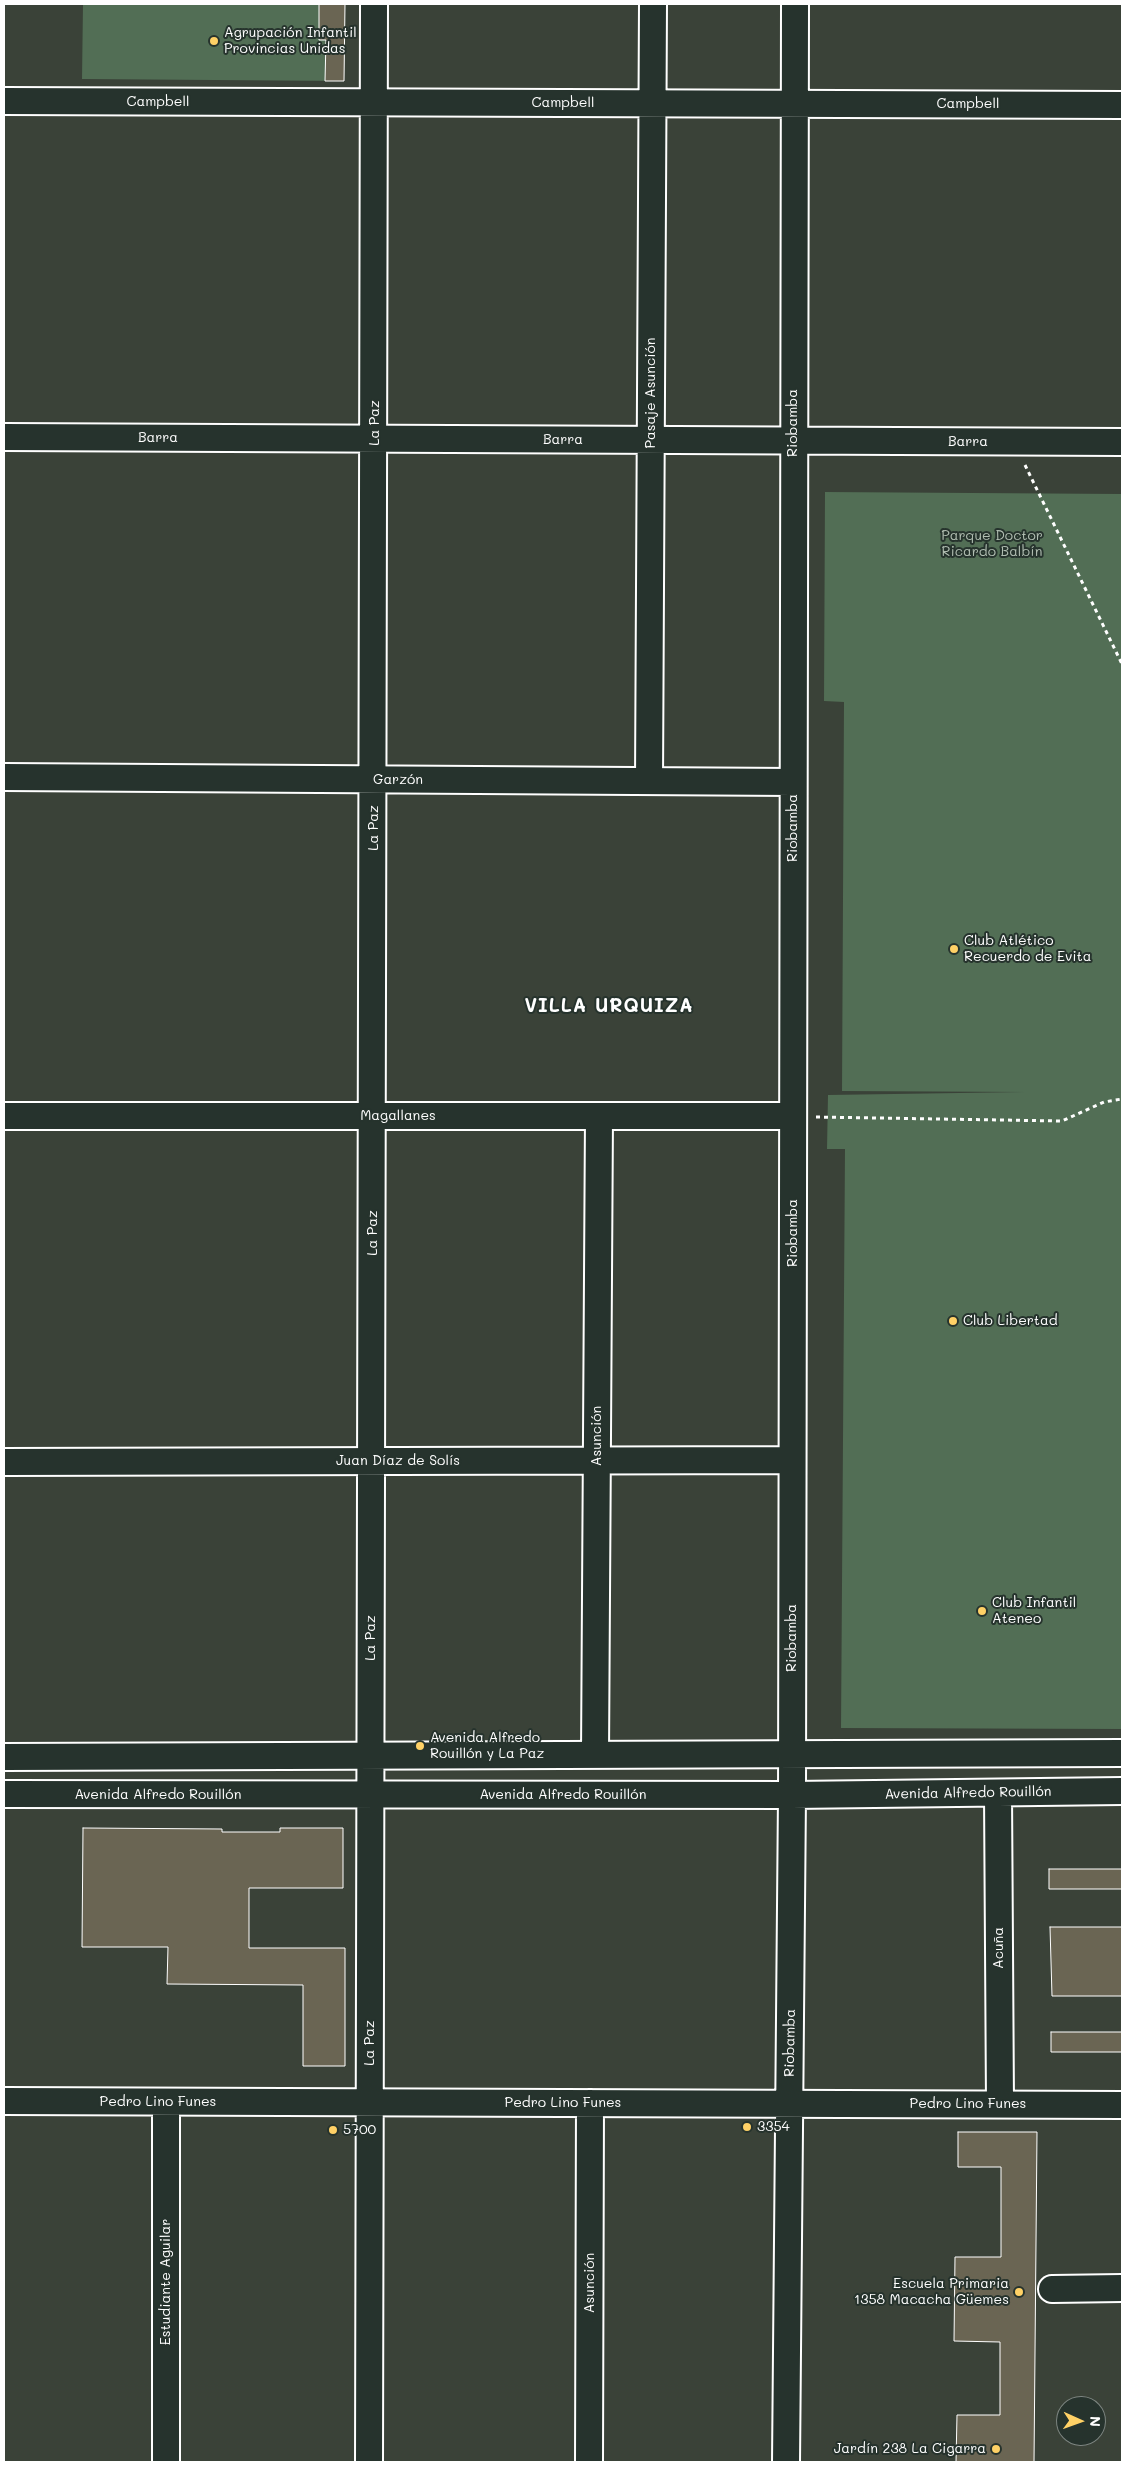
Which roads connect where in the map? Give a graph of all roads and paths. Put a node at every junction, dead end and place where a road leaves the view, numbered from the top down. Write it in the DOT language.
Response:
graph roads {
  1 [pos="374,4"];
  2 [pos="653,4"];
  3 [pos="795,4"];
  4 [pos="4,101"];
  5 [pos="374,102"];
  6 [pos="653,103"];
  7 [pos="795,104"];
  8 [pos="1122,105"];
  9 [pos="4,438"];
  10 [pos="375,439"];
  11 [pos="651,440"];
  12 [pos="793,441"];
  13 [pos="1014,442"];
  14 [pos="1122,442"];
  15 [pos="1122,664"];
  16 [pos="4,777"];
  17 [pos="374,780"];
  18 [pos="649,781"];
  19 [pos="793,782"];
  20 [pos="1122,1099"];
  21 [pos="4,1116"];
  22 [pos="373,1116"];
  23 [pos="599,1116"];
  24 [pos="793,1116"];
  25 [pos="792,1460"];
  26 [pos="372,1461"];
  27 [pos="597,1461"];
  28 [pos="4,1462"];
  29 [pos="1122,1753"];
  30 [pos="371,1755"];
  31 [pos="595,1755"];
  32 [pos="4,1757"];
  33 [pos="792,1775"];
  34 [pos="1122,1791"];
  35 [pos="998,1793"];
  36 [pos="4,1794"];
  37 [pos="371,1795"];
  38 [pos="4,2101"];
  39 [pos="166,2102"];
  40 [pos="370,2102"];
  41 [pos="590,2103"];
  42 [pos="789,2104"];
  43 [pos="1000,2104"];
  44 [pos="1122,2105"];
  45 [pos="1122,2288"];
  46 [pos="1052,2289"];
  47 [pos="166,2462"];
  48 [pos="369,2462"];
  49 [pos="589,2462"];
  50 [pos="786,2462"];
  1 -- 5 [label="street, La Paz"];
  2 -- 6 [label="street, Pasaje Asunción"];
  3 -- 7 [label="street, Riobamba"];
  4 -- 5 [label="street, Campbell"];
  5 -- 6 [label="street, Campbell"];
  5 -- 10 [label="street, La Paz"];
  6 -- 7 [label="street, Campbell"];
  6 -- 11 [label="street, Pasaje Asunción"];
  7 -- 8 [label="street, Campbell"];
  7 -- 12 [label="street, Riobamba"];
  9 -- 10 [label="street, Barra"];
  10 -- 11 [label="street, Barra"];
  10 -- 17 [label="street, La Paz"];
  11 -- 12 [label="street, Barra"];
  11 -- 18 [label="street, Pasaje Asunción"];
  12 -- 13 [label="street, Barra"];
  12 -- 19 [label="street, Riobamba"];
  13 -- 14 [label="street, Barra"];
  13 -- 15 [label="path"];
  16 -- 17 [label="street, Garzón"];
  17 -- 18 [label="street, Garzón"];
  17 -- 22 [label="street, La Paz"];
  18 -- 19 [label="street, Garzón"];
  19 -- 24 [label="street, Riobamba"];
  20 -- 24 [label="path"];
  21 -- 22 [label="street, Magallanes"];
  22 -- 23 [label="street, Magallanes"];
  22 -- 26 [label="street, La Paz"];
  23 -- 24 [label="street, Magallanes"];
  23 -- 27 [label="street, Asunción"];
  24 -- 25 [label="street, Riobamba"];
  25 -- 27 [label="street, Juan Díaz de Solís"];
  25 -- 33 [label="street, Riobamba"];
  26 -- 27 [label="street, Juan Díaz de Solís"];
  26 -- 28 [label="street, Juan Díaz de Solís"];
  26 -- 30 [label="street, La Paz"];
  27 -- 31 [label="street, Asunción"];
  29 -- 33 [label="street, Avenida Alfredo Rouillón"];
  30 -- 31 [label="street, Avenida Alfredo Rouillón"];
  30 -- 32 [label="street, Avenida Alfredo Rouillón"];
  30 -- 37 [label="street, La Paz"];
  31 -- 33 [label="street, Avenida Alfredo Rouillón"];
  33 -- 35 [label="street, Avenida Alfredo Rouillón"];
  33 -- 37 [label="street, Avenida Alfredo Rouillón"];
  33 -- 42 [label="street, Riobamba"];
  34 -- 35 [label="street, Avenida Alfredo Rouillón"];
  35 -- 43 [label="street, Acuña"];
  36 -- 37 [label="street, Avenida Alfredo Rouillón"];
  37 -- 40 [label="street, La Paz"];
  38 -- 39 [label="street, Pedro Lino Funes"];
  39 -- 40 [label="street, Pedro Lino Funes"];
  39 -- 47 [label="street, Estudiante Aguilar"];
  40 -- 41 [label="street, Pedro Lino Funes"];
  40 -- 48 [label="street, La Paz"];
  41 -- 42 [label="street, Pedro Lino Funes"];
  41 -- 49 [label="street, Asunción"];
  42 -- 43 [label="street, Pedro Lino Funes"];
  42 -- 50 [label="street, Riobamba"];
  43 -- 44 [label="street, Pedro Lino Funes"];
  45 -- 46 [label="street"];
}
